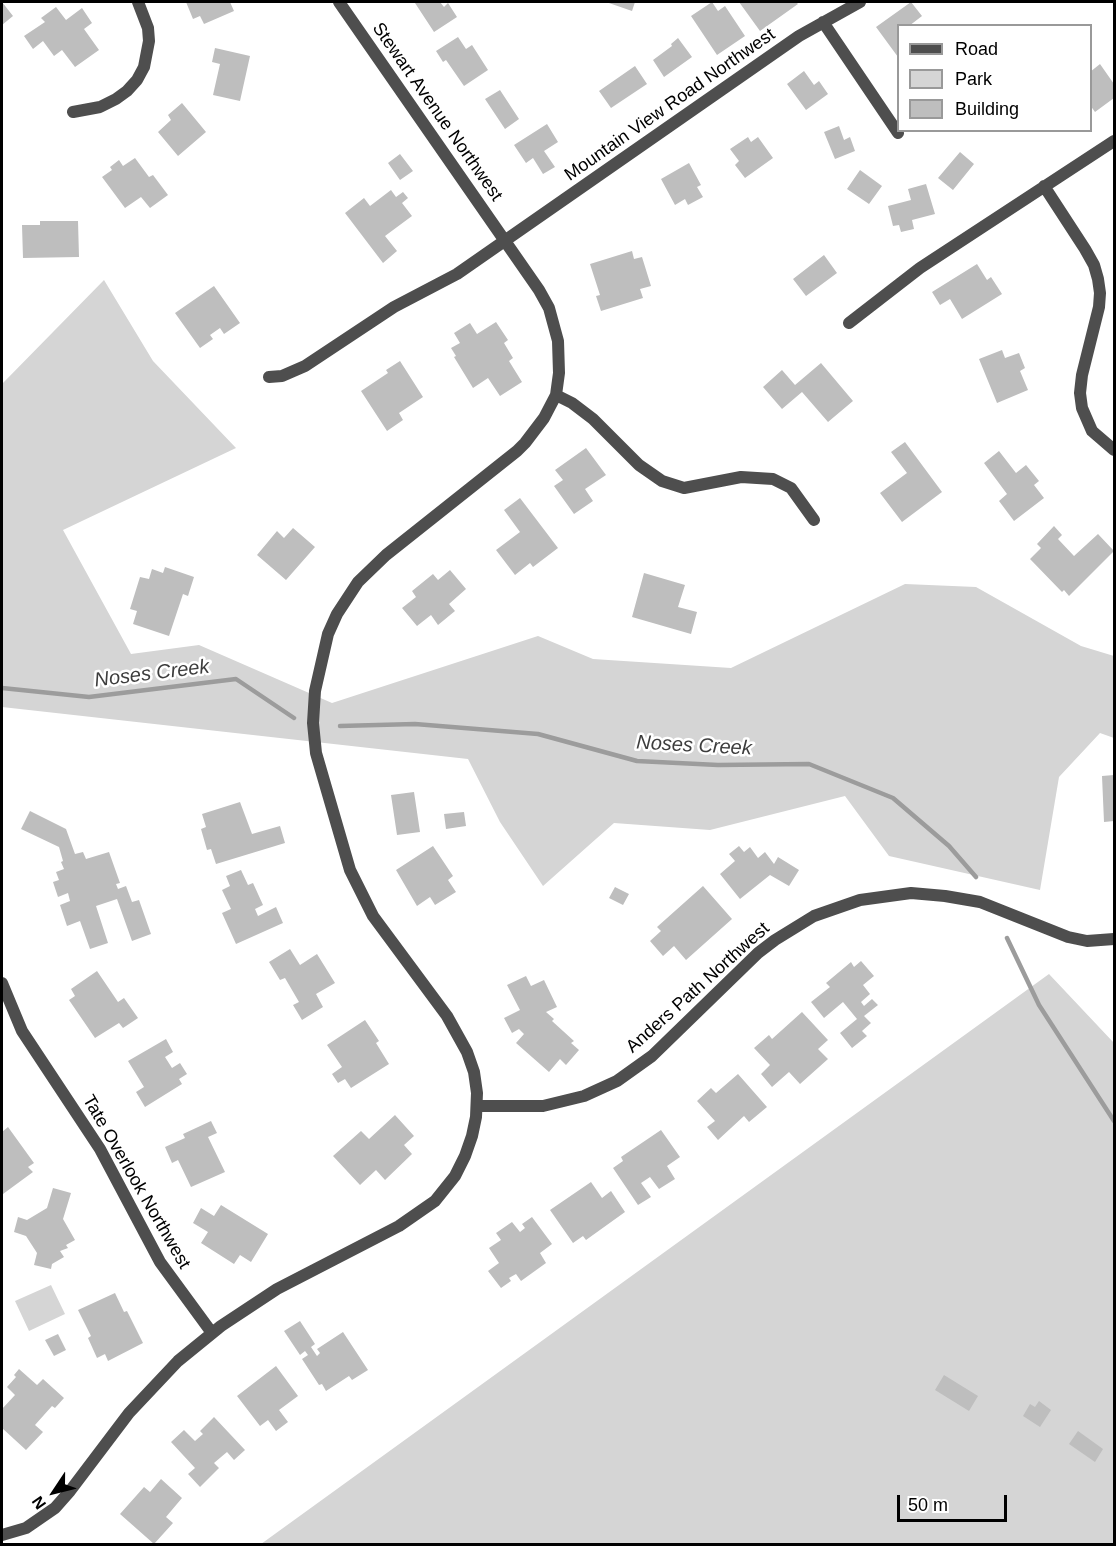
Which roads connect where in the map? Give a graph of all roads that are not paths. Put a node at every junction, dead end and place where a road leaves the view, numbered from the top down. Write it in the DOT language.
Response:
graph roads {
  1 [pos="138,2"];
  2 [pos="339,2"];
  3 [pos="860,2"];
  4 [pos="823,22"];
  5 [pos="73,112"];
  6 [pos="897,132"];
  7 [pos="1114,141"];
  8 [pos="1044,186"];
  9 [pos="505,243"];
  10 [pos="849,323"];
  11 [pos="268,377"];
  12 [pos="556,395"];
  13 [pos="1114,450"];
  14 [pos="814,520"];
  15 [pos="1114,939"];
  16 [pos="2,982"];
  17 [pos="477,1106"];
  18 [pos="212,1333"];
  19 [pos="2,1535"];
  1 -- 5 [label="street"];
  2 -- 9 [label="street, Stewart Avenue Northwest"];
  3 -- 4 [label="street, Mountain View Road Northwest"];
  4 -- 6 [label="street"];
  4 -- 9 [label="street, Mountain View Road Northwest"];
  7 -- 8 [label="street"];
  8 -- 10 [label="street"];
  8 -- 13 [label="street"];
  9 -- 11 [label="street, Mountain View Road Northwest"];
  9 -- 12 [label="street, Stewart Avenue Northwest"];
  12 -- 14 [label="street"];
  12 -- 17 [label="street"];
  15 -- 17 [label="street, Anders Path Northwest"];
  16 -- 18 [label="street, Tate Overlook Northwest"];
  17 -- 18 [label="street"];
  18 -- 19 [label="street"];
}
